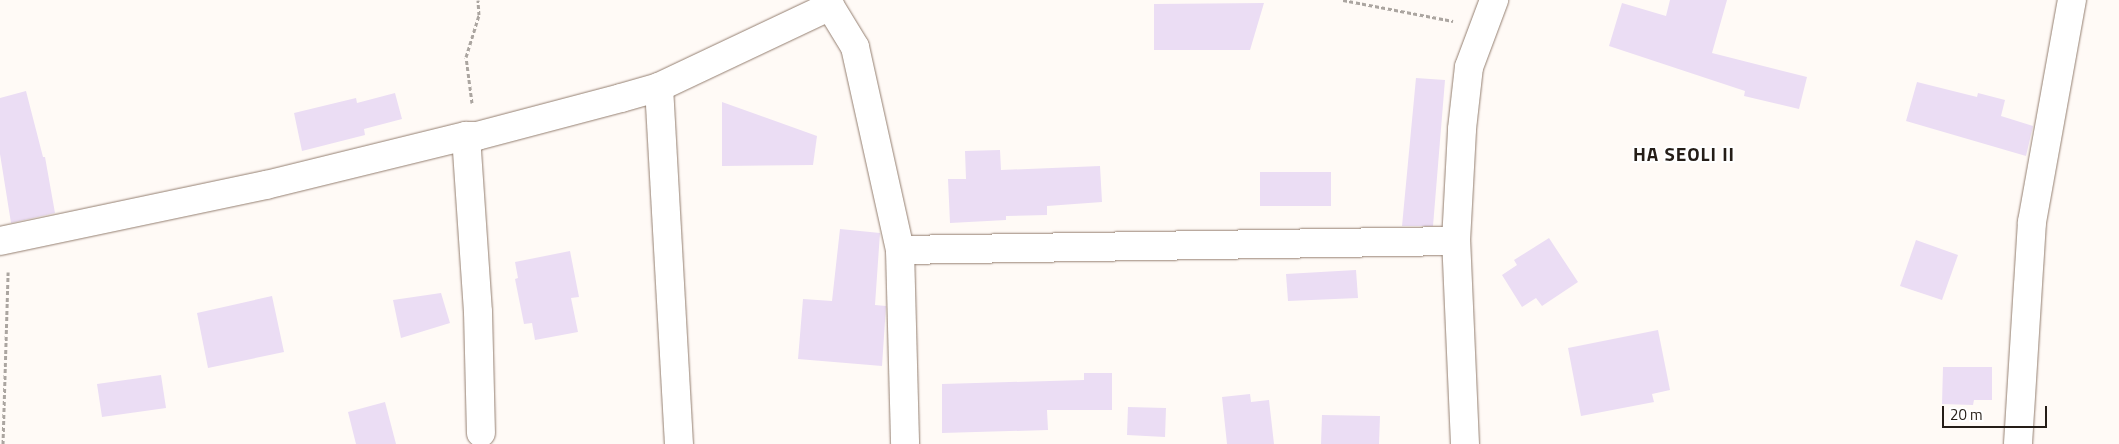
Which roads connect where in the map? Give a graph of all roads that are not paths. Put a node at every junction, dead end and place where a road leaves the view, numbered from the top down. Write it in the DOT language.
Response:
graph roads {
  1 [pos="1494,0"];
  2 [pos="2072,0"];
  3 [pos="829,3"];
  4 [pos="659,87"];
  5 [pos="472,136"];
  6 [pos="4,240"];
  7 [pos="1456,241"];
  8 [pos="900,250"];
  9 [pos="481,433"];
  10 [pos="679,444"];
  11 [pos="905,444"];
  12 [pos="1465,444"];
  13 [pos="2018,444"];
  1 -- 7 [label="street"];
  2 -- 13 [label="street"];
  3 -- 4 [label="street"];
  3 -- 8 [label="street"];
  4 -- 5 [label="street"];
  4 -- 10 [label="street"];
  5 -- 6 [label="street"];
  5 -- 9 [label="street"];
  7 -- 8 [label="street"];
  7 -- 12 [label="street"];
  8 -- 11 [label="street"];
}
